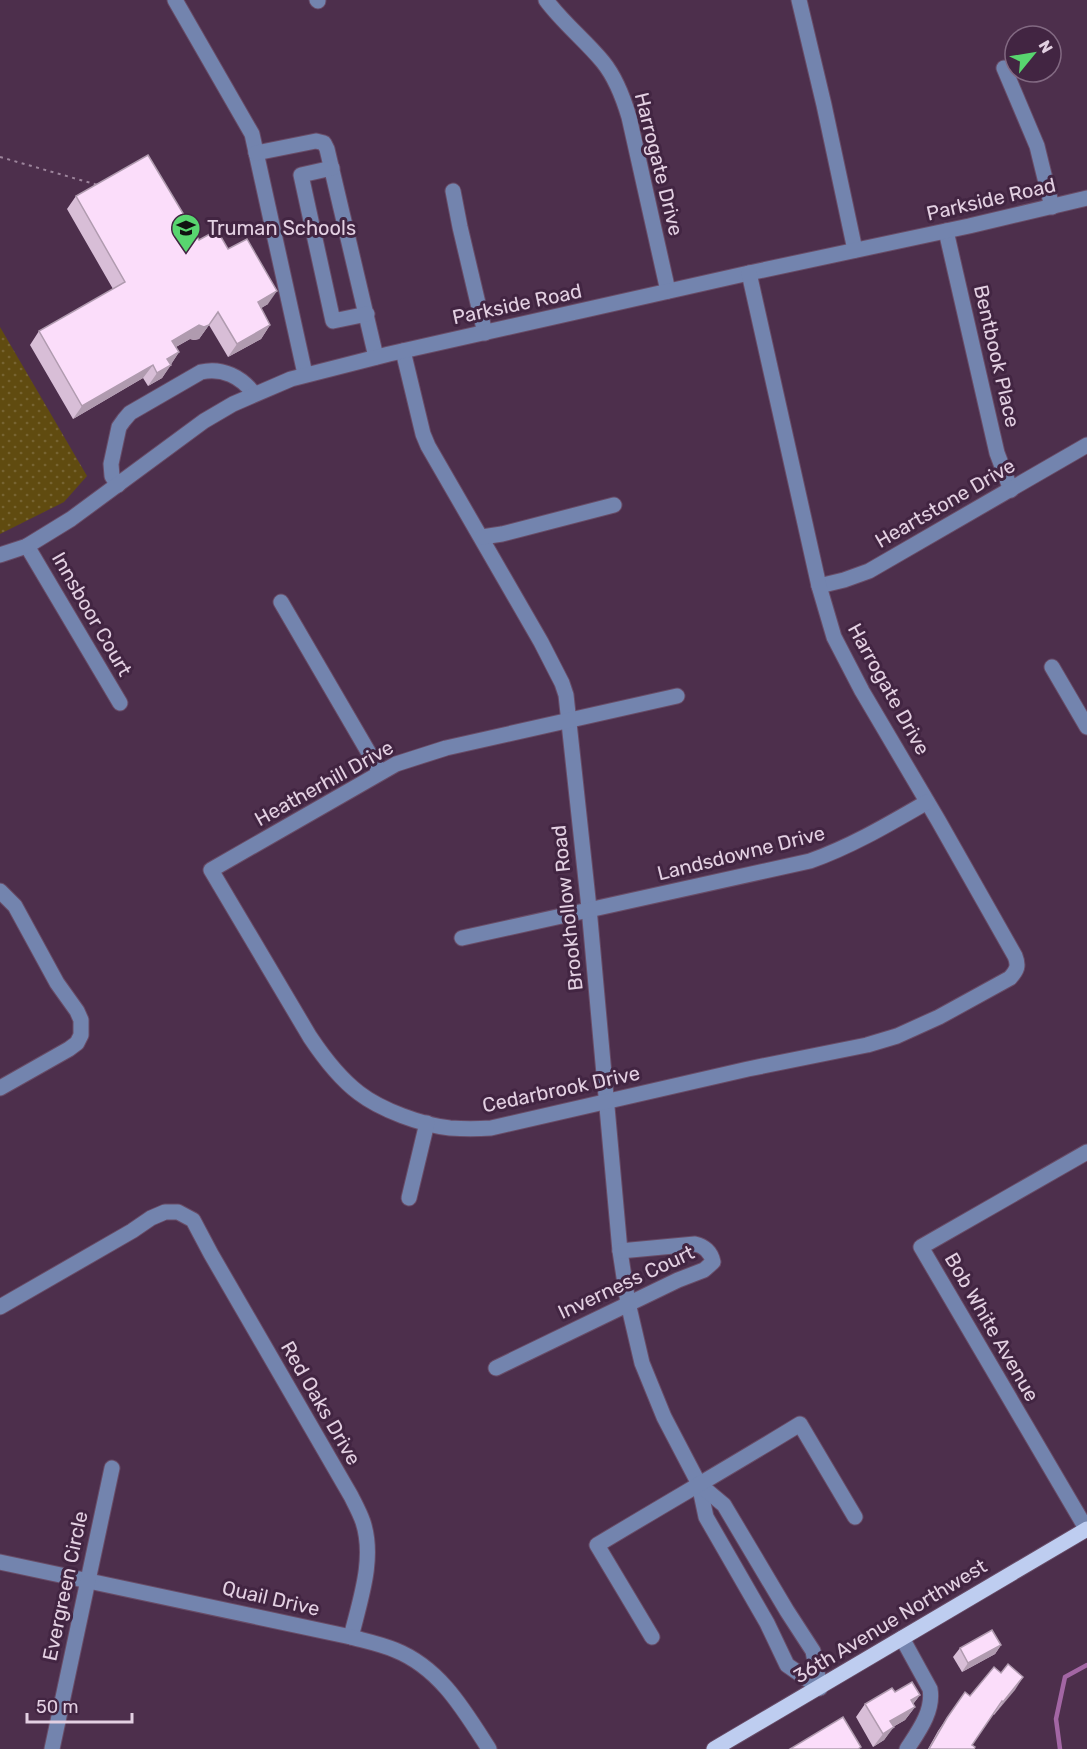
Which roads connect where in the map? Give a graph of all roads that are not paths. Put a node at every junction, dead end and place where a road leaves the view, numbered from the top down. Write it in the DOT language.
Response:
graph roads {
  1 [pos="176,0"];
  2 [pos="546,0"];
  3 [pos="799,0"];
  4 [pos="1011,84"];
  5 [pos="256,153"];
  6 [pos="332,168"];
  7 [pos="453,191"];
  8 [pos="1087,198"];
  9 [pos="1052,207"];
  10 [pos="946,231"];
  11 [pos="855,250"];
  12 [pos="749,273"];
  13 [pos="668,291"];
  14 [pos="367,314"];
  15 [pos="485,333"];
  16 [pos="403,351"];
  17 [pos="376,357"];
  18 [pos="305,374"];
  19 [pos="254,394"];
  20 [pos="1087,445"];
  21 [pos="118,485"];
  22 [pos="1011,490"];
  23 [pos="614,505"];
  24 [pos="482,537"];
  25 [pos="27,546"];
  26 [pos="0,555"];
  27 [pos="819,586"];
  28 [pos="281,602"];
  29 [pos="1052,667"];
  30 [pos="677,696"];
  31 [pos="120,704"];
  32 [pos="569,721"];
  33 [pos="1087,727"];
  34 [pos="380,772"];
  35 [pos="927,802"];
  36 [pos="211,870"];
  37 [pos="0,891"];
  38 [pos="589,908"];
  39 [pos="462,938"];
  40 [pos="1018,963"];
  41 [pos="0,1088"];
  42 [pos="606,1101"];
  43 [pos="427,1123"];
  44 [pos="1087,1152"];
  45 [pos="409,1198"];
  46 [pos="620,1251"];
  47 [pos="628,1303"];
  48 [pos="0,1307"];
  49 [pos="496,1368"];
  50 [pos="112,1467"];
  51 [pos="699,1484"];
  52 [pos="855,1517"];
  53 [pos="1087,1530"];
  54 [pos="0,1562"];
  55 [pos="88,1580"];
  56 [pos="351,1637"];
  57 [pos="652,1637"];
  58 [pos="902,1638"];
  59 [pos="820,1688"];
  60 [pos="52,1749"];
  61 [pos="489,1749"];
  62 [pos="714,1749"];
  63 [pos="907,1749"];
  1 -- 5 [label="street"];
  2 -- 13 [label="street, Harrogate Drive"];
  3 -- 11 [label="street"];
  4 -- 9 [label="street"];
  5 -- 6 [label="street"];
  5 -- 18 [label="street"];
  6 -- 14 [label="street"];
  6 -- 14 [label="street"];
  7 -- 15 [label="street"];
  8 -- 9 [label="street, Parkside Road"];
  9 -- 10 [label="street, Parkside Road"];
  10 -- 11 [label="street, Parkside Road"];
  10 -- 22 [label="street, Bentbook Place"];
  11 -- 12 [label="street, Parkside Road"];
  12 -- 13 [label="street, Parkside Road"];
  12 -- 27 [label="street, Harrogate Drive"];
  13 -- 15 [label="street, Parkside Road"];
  14 -- 17 [label="street"];
  15 -- 16 [label="street, Parkside Road"];
  16 -- 17 [label="street, Parkside Road"];
  16 -- 24 [label="street, Brookhollow Road"];
  17 -- 18 [label="street, Parkside Road"];
  18 -- 19 [label="street, Parkside Road"];
  19 -- 21 [label="street, Parkside Road"];
  19 -- 21 [label="street"];
  20 -- 22 [label="street, Heartstone Drive"];
  21 -- 25 [label="street, Parkside Road"];
  22 -- 27 [label="street, Heartstone Drive"];
  23 -- 24 [label="street"];
  24 -- 32 [label="street, Brookhollow Road"];
  25 -- 26 [label="street, Parkside Road"];
  25 -- 31 [label="street, Innsboor Court"];
  27 -- 35 [label="street, Harrogate Drive"];
  28 -- 34 [label="street"];
  29 -- 33 [label="street"];
  30 -- 32 [label="street, Heatherhill Drive"];
  32 -- 34 [label="street, Heatherhill Drive"];
  32 -- 38 [label="street, Brookhollow Road"];
  34 -- 36 [label="street, Heatherhill Drive"];
  35 -- 38 [label="street, Landsdowne Drive"];
  35 -- 40 [label="street, Harrogate Drive"];
  36 -- 43 [label="street, Cedarbrook Drive"];
  37 -- 41 [label="street"];
  38 -- 39 [label="street, Landsdowne Drive"];
  38 -- 42 [label="street, Brookhollow Road"];
  40 -- 42 [label="street, Cedarbrook Drive"];
  42 -- 43 [label="street, Cedarbrook Drive"];
  42 -- 46 [label="street, Brookhollow Road"];
  43 -- 45 [label="street"];
  44 -- 53 [label="street, Bob White Avenue"];
  46 -- 47 [label="street, Brookhollow Road"];
  46 -- 47 [label="street, Inverness Court"];
  47 -- 49 [label="street, Inverness Court"];
  47 -- 51 [label="street, Brookhollow Road"];
  48 -- 56 [label="street, Red Oaks Drive"];
  50 -- 55 [label="street, Evergreen Circle"];
  51 -- 52 [label="street"];
  51 -- 57 [label="street"];
  51 -- 59 [label="street, Brookhollow Road"];
  51 -- 59 [label="street, Brookhollow Road"];
  53 -- 58 [label="main road, 36th Avenue Northwest"];
  54 -- 55 [label="street, Quail Drive"];
  55 -- 56 [label="street, Quail Drive"];
  55 -- 60 [label="street, Evergreen Circle"];
  56 -- 61 [label="street, Quail Drive"];
  58 -- 59 [label="main road, 36th Avenue Northwest"];
  58 -- 63 [label="street"];
  59 -- 62 [label="main road, 36th Avenue Northwest"];
}
